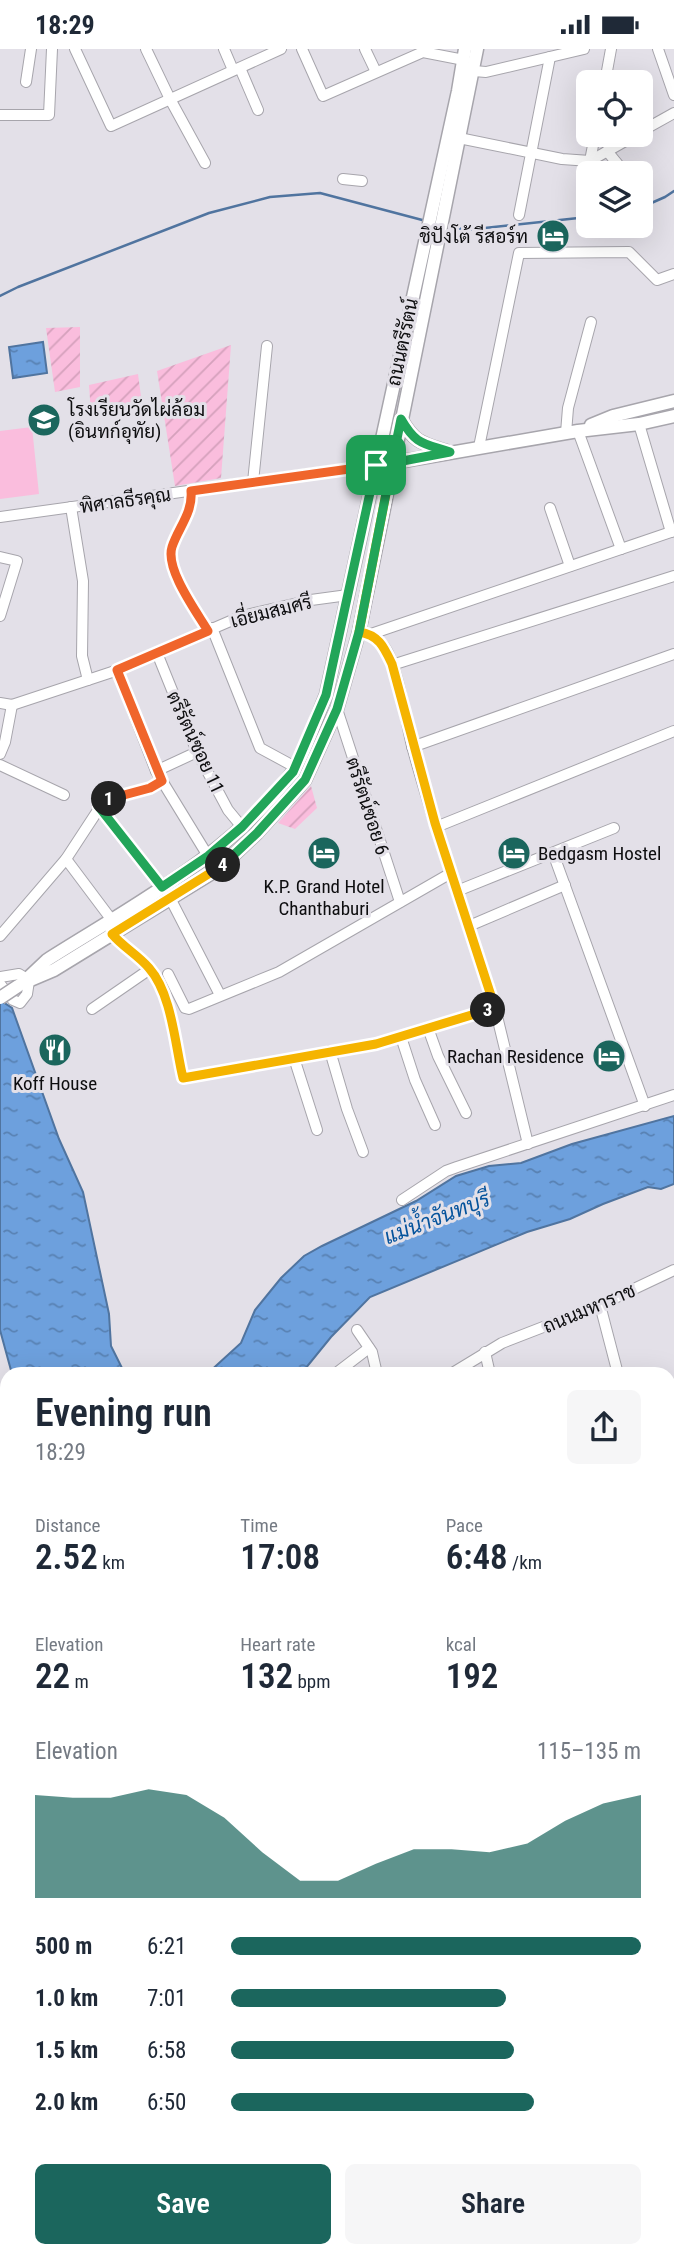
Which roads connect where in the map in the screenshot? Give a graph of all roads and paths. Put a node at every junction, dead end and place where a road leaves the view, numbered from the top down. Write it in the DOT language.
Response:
graph roads {
  1 [pos="31,49"];
  2 [pos="52,49"];
  3 [pos="75,49"];
  4 [pos="146,49"];
  5 [pos="224,49"];
  6 [pos="281,49"];
  7 [pos="302,49"];
  8 [pos="365,49"];
  9 [pos="477,49"];
  10 [pos="584,49"];
  11 [pos="611,49"];
  12 [pos="658,49"];
  13 [pos="464,54"];
  14 [pos="550,57"];
  15 [pos="236,69"];
  16 [pos="607,70"];
  17 [pos="474,71"];
  18 [pos="376,72"];
  19 [pos="26,82"];
  20 [pos="674,95"];
  21 [pos="170,99"];
  22 [pos="258,110"];
  23 [pos="674,113"];
  24 [pos="0,115"];
  25 [pos="653,125"];
  26 [pos="459,138"];
  27 [pos="593,147"];
  28 [pos="614,147"];
  29 [pos="607,151"];
  30 [pos="531,152"];
  31 [pos="590,160"];
  32 [pos="615,161"];
  33 [pos="205,163"];
  34 [pos="344,179"];
  35 [pos="362,181"];
  36 [pos="439,207"];
  37 [pos="519,215"];
  38 [pos="430,247"];
  39 [pos="674,274"];
  40 [pos="591,322"];
  41 [pos="267,346"];
  42 [pos="674,401"];
  43 [pos="674,416"];
  44 [pos="401,419"];
  45 [pos="639,424"];
  46 [pos="572,432"];
  47 [pos="479,447"];
  48 [pos="450,452"];
  49 [pos="392,463"];
  50 [pos="376,465"];
  51 [pos="253,482"];
  52 [pos="191,491"];
  53 [pos="71,507"];
  54 [pos="550,508"];
  55 [pos="1,518"];
  56 [pos="673,532"];
  57 [pos="621,549"];
  58 [pos="0,557"];
  59 [pos="570,566"];
  60 [pos="674,576"];
  61 [pos="348,595"];
  62 [pos="0,616"];
  63 [pos="210,629"];
  64 [pos="365,633"];
  65 [pos="157,653"];
  66 [pos="674,654"];
  67 [pos="392,664"];
  68 [pos="117,670"];
  69 [pos="88,680"];
  70 [pos="0,703"];
  71 [pos="12,705"];
  72 [pos="337,709"];
  73 [pos="674,731"];
  74 [pos="412,747"];
  75 [pos="197,752"];
  76 [pos="0,754"];
  77 [pos="0,765"];
  78 [pos="295,767"];
  79 [pos="156,771"];
  80 [pos="162,781"];
  81 [pos="64,795"];
  82 [pos="99,807"];
  83 [pos="242,827"];
  84 [pos="436,827"];
  85 [pos="614,828"];
  86 [pos="553,853"];
  87 [pos="208,856"];
  88 [pos="66,859"];
  89 [pos="451,873"];
  90 [pos="565,885"];
  91 [pos="162,887"];
  92 [pos="457,891"];
  93 [pos="170,898"];
  94 [pos="400,902"];
  95 [pos="111,919"];
  96 [pos="468,926"];
  97 [pos="112,934"];
  98 [pos="0,936"];
  99 [pos="150,969"];
  100 [pos="168,974"];
  101 [pos="0,977"];
  102 [pos="24,982"];
  103 [pos="0,984"];
  104 [pos="220,995"];
  105 [pos="0,998"];
  106 [pos="495,1008"];
  107 [pos="92,1009"];
  108 [pos="428,1028"];
  109 [pos="401,1037"];
  110 [pos="330,1051"];
  111 [pos="294,1058"];
  112 [pos="674,1095"];
  113 [pos="645,1106"];
  114 [pos="466,1113"];
  115 [pos="435,1125"];
  116 [pos="317,1131"];
  117 [pos="528,1143"];
  118 [pos="363,1152"];
  119 [pos="402,1200"];
  120 [pos="674,1270"];
  121 [pos="600,1305"];
  122 [pos="357,1330"];
  123 [pos="369,1349"];
  124 [pos="485,1352"];
  125 [pos="345,1367"];
  126 [pos="375,1367"];
  127 [pos="461,1367"];
  128 [pos="488,1367"];
  129 [pos="616,1367"];
  1 -- 19 [label="street"];
  2 -- 24 [label="street"];
  3 -- 21 [label="street"];
  4 -- 21 [label="street"];
  5 -- 15 [label="street"];
  6 -- 15 [label="street"];
  7 -- 18 [label="street"];
  8 -- 18 [label="street"];
  9 -- 17 [label="main road, ถนนตรีรัตน์"];
  10 -- 14 [label="street"];
  11 -- 16 [label="street"];
  12 -- 20 [label="street"];
  13 -- 18 [label="street"];
  13 -- 36 [label="main road, ถนนตรีรัตน์"];
  14 -- 17 [label="street"];
  14 -- 30 [label="street"];
  15 -- 21 [label="street"];
  15 -- 22 [label="street"];
  17 -- 26 [label="main road, ถนนตรีรัตน์"];
  21 -- 33 [label="street"];
  23 -- 25 [label="street"];
  26 -- 30 [label="street"];
  26 -- 36 [label="main road, ถนนตรีรัตน์"];
  27 -- 31 [label="street"];
  28 -- 29 [label="street"];
  29 -- 31 [label="street"];
  29 -- 32 [label="street"];
  30 -- 31 [label="street"];
  30 -- 37 [label="street"];
  34 -- 35 [label="street"];
  36 -- 38 [label="main road, ถนนตรีรัตน์"];
  38 -- 44 [label="main road, ถนนตรีรัตน์"];
  38 -- 50 [label="main road, ถนนตรีรัตน์"];
  39 -- 47 [label="street"];
  40 -- 46 [label="street"];
  41 -- 51 [label="street"];
  42 -- 46 [label="main road"];
  43 -- 45 [label="main road"];
  44 -- 48 [label="main road"];
  44 -- 49 [label="main road, ถนนตรีรัตน์"];
  45 -- 46 [label="main road"];
  45 -- 56 [label="street"];
  46 -- 47 [label="main road"];
  46 -- 57 [label="street"];
  47 -- 48 [label="main road"];
  48 -- 49 [label="main road"];
  49 -- 50 [label="main road"];
  49 -- 64 [label="main road, ถนนตรีรัตน์"];
  50 -- 51 [label="street, พิศาลธีรคุณ"];
  50 -- 61 [label="main road, ถนนตรีรัตน์"];
  51 -- 52 [label="street, พิศาลธีรคุณ"];
  52 -- 53 [label="street, พิศาลธีรคุณ"];
  52 -- 63 [label="street"];
  53 -- 55 [label="street, พิศาลธีรคุณ"];
  53 -- 69 [label="street"];
  54 -- 59 [label="street"];
  56 -- 57 [label="street"];
  57 -- 59 [label="street"];
  58 -- 62 [label="street"];
  59 -- 64 [label="street"];
  60 -- 67 [label="street"];
  61 -- 63 [label="street, เอี่ยมสมศรี"];
  61 -- 78 [label="main road, ถนนตรีรัตน์"];
  63 -- 65 [label="street, เอี่ยมสมศรี"];
  63 -- 78 [label="street"];
  64 -- 67 [label="street"];
  64 -- 72 [label="main road, ถนนตรีรัตน์"];
  65 -- 68 [label="street, เอี่ยมสมศรี"];
  65 -- 75 [label="street, ตรีรัตน์ซอย 11"];
  66 -- 74 [label="street"];
  67 -- 74 [label="street"];
  68 -- 69 [label="street, เอี่ยมสมศรี"];
  68 -- 79 [label="street"];
  69 -- 71 [label="street, เอี่ยมสมศรี"];
  70 -- 71 [label="street, เอี่ยมสมศรี"];
  71 -- 76 [label="street"];
  72 -- 93 [label="main road, ถนนตรีรัตน์"];
  72 -- 94 [label="street, ตรีรัตน์ซอย 6"];
  73 -- 84 [label="street"];
  74 -- 84 [label="street"];
  75 -- 79 [label="street"];
  75 -- 83 [label="street, ตรีรัตน์ซอย 11"];
  77 -- 81 [label="street"];
  78 -- 83 [label="main road, ถนนตรีรัตน์"];
  79 -- 80 [label="street"];
  80 -- 82 [label="street"];
  80 -- 87 [label="street"];
  82 -- 88 [label="street"];
  82 -- 91 [label="street"];
  83 -- 87 [label="main road, ถนนตรีรัตน์"];
  84 -- 89 [label="street"];
  85 -- 86 [label="street"];
  86 -- 90 [label="street"];
  86 -- 92 [label="street"];
  87 -- 91 [label="main road, ถนนตรีรัตน์"];
  88 -- 95 [label="street"];
  88 -- 98 [label="street"];
  89 -- 92 [label="street"];
  89 -- 94 [label="street"];
  90 -- 96 [label="street"];
  90 -- 113 [label="street"];
  91 -- 95 [label="main road, ถนนตรีรัตน์"];
  92 -- 96 [label="street"];
  93 -- 97 [label="main road, ถนนตรีรัตน์"];
  93 -- 104 [label="street"];
  94 -- 104 [label="street"];
  95 -- 102 [label="main road, ถนนตรีรัตน์"];
  96 -- 106 [label="street"];
  97 -- 99 [label="street"];
  97 -- 102 [label="main road, ถนนตรีรัตน์"];
  99 -- 107 [label="street"];
  99 -- 111 [label="street"];
  100 -- 104 [label="street"];
  101 -- 102 [label="street"];
  102 -- 103 [label="street"];
  102 -- 105 [label="main road, ถนนตรีรัตน์, bridge"];
  106 -- 108 [label="street"];
  106 -- 117 [label="street"];
  108 -- 109 [label="street"];
  108 -- 114 [label="street"];
  109 -- 110 [label="street"];
  109 -- 115 [label="street"];
  110 -- 111 [label="street"];
  110 -- 118 [label="street"];
  111 -- 116 [label="street"];
  112 -- 113 [label="street"];
  113 -- 117 [label="street"];
  117 -- 119 [label="street"];
  120 -- 121 [label="street, ถนนมหาราช"];
  121 -- 124 [label="street, ถนนมหาราช"];
  121 -- 129 [label="street"];
  122 -- 123 [label="street"];
  123 -- 125 [label="street"];
  123 -- 126 [label="street"];
  124 -- 127 [label="street, ถนนมหาราช"];
  124 -- 128 [label="street"];
}
